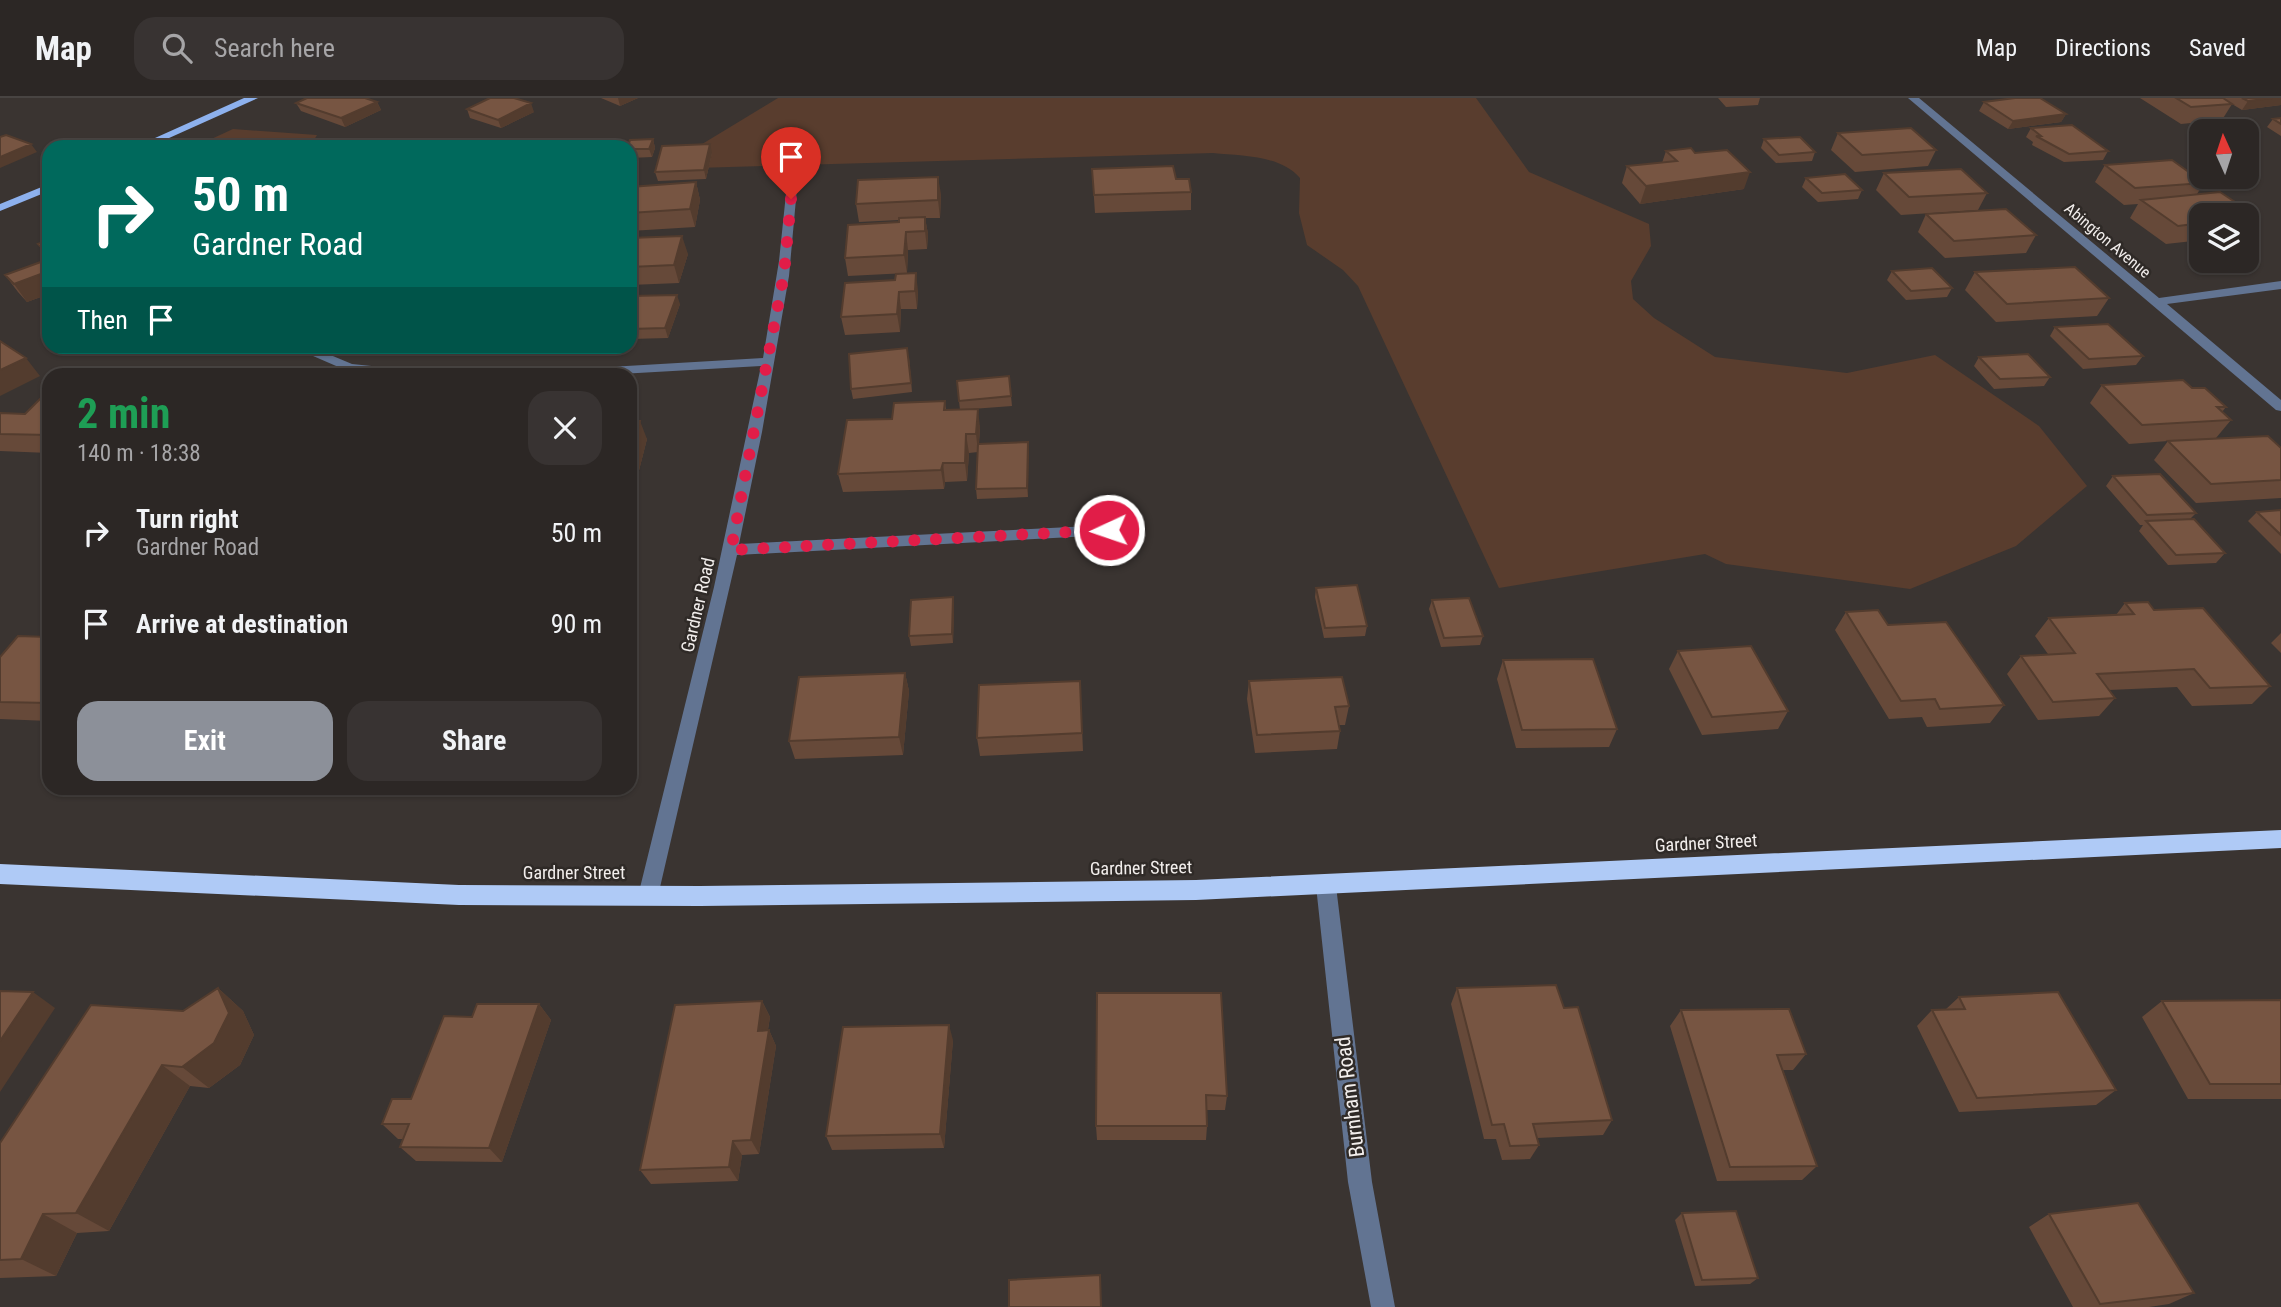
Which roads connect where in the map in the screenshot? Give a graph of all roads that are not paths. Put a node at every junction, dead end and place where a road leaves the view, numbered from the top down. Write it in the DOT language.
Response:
graph roads {
  1 [pos="253,98"];
  2 [pos="1934,98"];
  3 [pos="1915,100"];
  4 [pos="156,140"];
  5 [pos="795,155"];
  6 [pos="42,190"];
  7 [pos="0,208"];
  8 [pos="2281,285"];
  9 [pos="2157,302"];
  10 [pos="316,354"];
  11 [pos="768,362"];
  12 [pos="350,368"];
  13 [pos="637,369"];
  14 [pos="2281,407"];
  15 [pos="1109,530"];
  16 [pos="731,550"];
  17 [pos="2281,839"];
  18 [pos="0,874"];
  19 [pos="1326,886"];
  20 [pos="648,896"];
  21 [pos="1383,1307"];
  1 -- 4 [label="main road"];
  2 -- 3 [label="street"];
  3 -- 9 [label="street, Abington Avenue"];
  5 -- 11 [label="street, Gardner Road"];
  6 -- 7 [label="main road"];
  8 -- 9 [label="street"];
  9 -- 14 [label="street, Abington Avenue"];
  10 -- 12 [label="street"];
  11 -- 13 [label="street"];
  11 -- 16 [label="street, Gardner Road"];
  15 -- 16 [label="street"];
  16 -- 20 [label="street, Gardner Road"];
  17 -- 19 [label="highway, Gardner Street"];
  18 -- 20 [label="highway, Gardner Street"];
  19 -- 20 [label="highway, Gardner Street"];
  19 -- 21 [label="street, Burnham Road"];
}
